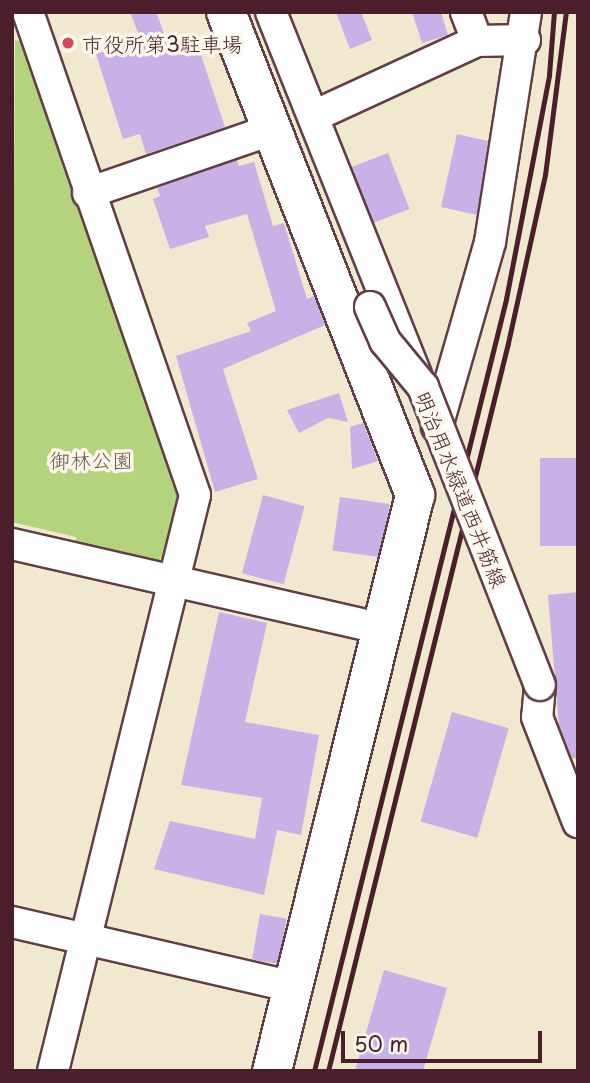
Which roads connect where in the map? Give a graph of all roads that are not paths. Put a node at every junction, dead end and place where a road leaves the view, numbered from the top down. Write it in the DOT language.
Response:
graph roads {
  1 [pos="28,12"];
  2 [pos="226,12"];
  3 [pos="251,12"];
  4 [pos="271,12"];
  5 [pos="466,12"];
  6 [pos="526,26"];
  7 [pos="477,41"];
  8 [pos="314,116"];
  9 [pos="274,129"];
  10 [pos="88,193"];
  11 [pos="12,544"];
  12 [pos="177,580"];
  13 [pos="382,629"];
  14 [pos="578,822"];
  15 [pos="12,922"];
  16 [pos="86,939"];
  17 [pos="294,987"];
  18 [pos="53,1071"];
  19 [pos="272,1071"];
  1 -- 10 [label="street"];
  2 -- 9 [label="street"];
  3 -- 14 [label="street, 明治用水緑道西井筋線, bridge"];
  4 -- 8 [label="street"];
  5 -- 7 [label="street"];
  6 -- 7 [label="street"];
  6 -- 8 [label="street"];
  7 -- 8 [label="street"];
  9 -- 10 [label="street"];
  9 -- 13 [label="street"];
  10 -- 12 [label="street"];
  11 -- 12 [label="street"];
  12 -- 13 [label="street"];
  12 -- 16 [label="street"];
  13 -- 17 [label="street"];
  15 -- 16 [label="street"];
  16 -- 17 [label="street"];
  16 -- 18 [label="street"];
  17 -- 19 [label="street"];
}
